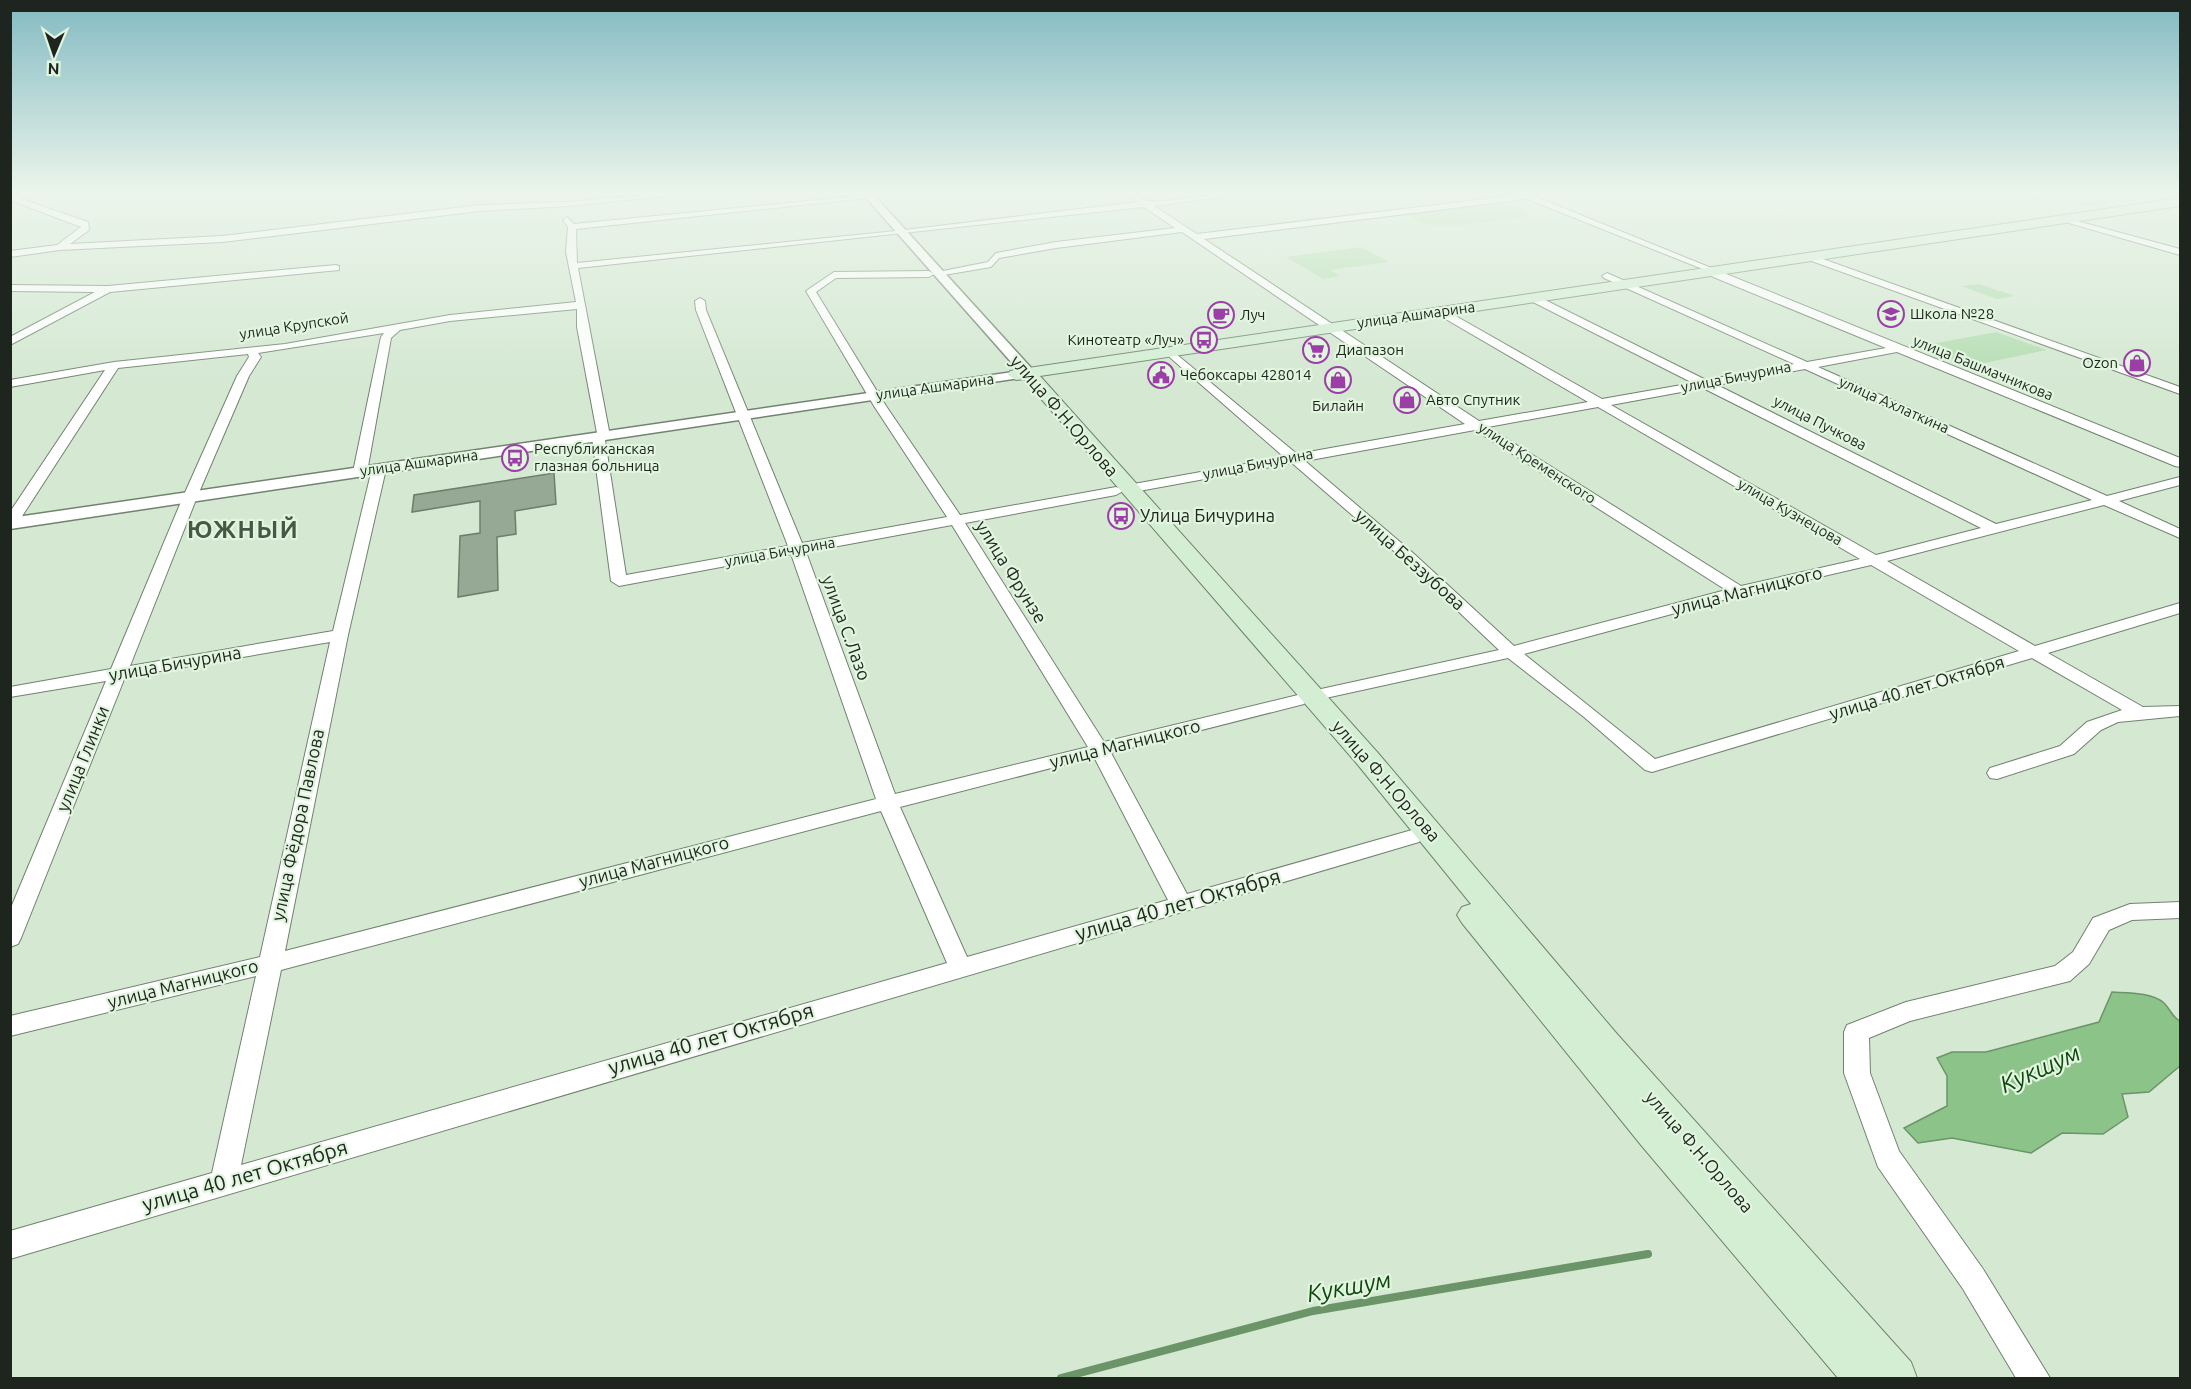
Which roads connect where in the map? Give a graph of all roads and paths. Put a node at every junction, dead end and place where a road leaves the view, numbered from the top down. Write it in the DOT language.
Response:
graph roads {
  1 [pos="573,257"];
  2 [pos="658,257"];
  3 [pos="919,257"];
  4 [pos="995,257"];
  5 [pos="1227,257"];
  6 [pos="1677,257"];
  7 [pos="1809,257"];
  8 [pos="574,266"];
  9 [pos="336,268"];
  10 [pos="1712,271"];
  11 [pos="933,273"];
  12 [pos="1608,276"];
  13 [pos="1626,284"];
  14 [pos="10,288"];
  15 [pos="108,289"];
  16 [pos="1533,298"];
  17 [pos="700,301"];
  18 [pos="582,305"];
  19 [pos="1441,312"];
  20 [pos="398,326"];
  21 [pos="1333,328"];
  22 [pos="10,342"];
  23 [pos="1897,349"];
  24 [pos="251,350"];
  25 [pos="1170,352"];
  26 [pos="1804,364"];
  27 [pos="114,365"];
  28 [pos="1022,374"];
  29 [pos="10,384"];
  30 [pos="1705,384"];
  31 [pos="2181,391"];
  32 [pos="874,396"];
  33 [pos="1600,402"];
  34 [pos="744,415"];
  35 [pos="1480,426"];
  36 [pos="601,436"];
  37 [pos="1294,457"];
  38 [pos="2181,463"];
  39 [pos="369,471"];
  40 [pos="2181,481"];
  41 [pos="1122,490"];
  42 [pos="190,497"];
  43 [pos="2107,500"];
  44 [pos="957,521"];
  45 [pos="10,524"];
  46 [pos="1994,529"];
  47 [pos="2181,534"];
  48 [pos="797,549"];
  49 [pos="1875,560"];
  50 [pos="1739,591"];
  51 [pos="2181,608"];
  52 [pos="340,635"];
  53 [pos="1511,652"];
  54 [pos="2035,652"];
  55 [pos="118,674"];
  56 [pos="10,692"];
  57 [pos="1305,698"];
  58 [pos="2181,711"];
  59 [pos="2140,713"];
  60 [pos="1100,751"];
  61 [pos="1652,766"];
  62 [pos="1997,773"];
  63 [pos="888,802"];
  64 [pos="1412,837"];
  65 [pos="1181,904"];
  66 [pos="2181,909"];
  67 [pos="10,938"];
  68 [pos="268,964"];
  69 [pos="960,967"];
  70 [pos="10,1026"];
  71 [pos="224,1182"];
  72 [pos="10,1245"];
  73 [pos="1867,1378"];
  74 [pos="1895,1378"];
  75 [pos="2034,1378"];
  1 -- 8 [label="street"];
  2 -- 8 [label="street"];
  3 -- 11 [label="street, улица Ф.Н.Орлова"];
  4 -- 11 [label="street"];
  5 -- 21 [label="street, улица Кременского"];
  6 -- 10 [label="street, улица Башмачникова"];
  7 -- 10 [label="main road, улица Ашмарина"];
  7 -- 31 [label="street"];
  8 -- 18 [label="street"];
  9 -- 15 [label="street"];
  10 -- 13 [label="main road, улица Ашмарина"];
  10 -- 23 [label="street, улица Башмачникова"];
  11 -- 28 [label="street, улица Ф.Н.Орлова"];
  11 -- 32 [label="street, улица Фрунзе"];
  12 -- 13 [label="street, улица Ахлаткина"];
  13 -- 16 [label="main road, улица Ашмарина"];
  13 -- 26 [label="street, улица Ахлаткина"];
  14 -- 15 [label="street"];
  15 -- 22 [label="street"];
  16 -- 19 [label="main road, улица Ашмарина"];
  16 -- 30 [label="street, улица Пучкова"];
  17 -- 34 [label="street, улица С.Лазо"];
  18 -- 20 [label="street, улица Крупской"];
  18 -- 36 [label="street"];
  19 -- 21 [label="main road, улица Ашмарина"];
  19 -- 33 [label="street, улица Кузнецова"];
  20 -- 24 [label="street, улица Крупской"];
  20 -- 39 [label="street, улица Фёдора Павлова"];
  21 -- 25 [label="main road, улица Ашмарина"];
  21 -- 35 [label="street, улица Кременского"];
  23 -- 26 [label="street, улица Бичурина"];
  23 -- 38 [label="street, улица Башмачникова"];
  24 -- 27 [label="street, улица Крупской"];
  24 -- 42 [label="street, улица Глинки"];
  25 -- 28 [label="main road, улица Ашмарина"];
  25 -- 37 [label="street, улица Беззубова"];
  26 -- 30 [label="street, улица Бичурина"];
  26 -- 43 [label="street, улица Ахлаткина"];
  27 -- 29 [label="street, улица Крупской"];
  27 -- 45 [label="street"];
  28 -- 32 [label="street, улица Ашмарина"];
  28 -- 41 [label="main road, улица Ф.Н.Орлова"];
  30 -- 33 [label="street, улица Бичурина"];
  30 -- 46 [label="street, улица Пучкова"];
  32 -- 34 [label="street, улица Ашмарина"];
  32 -- 44 [label="street, улица Фрунзе"];
  33 -- 35 [label="street, улица Бичурина"];
  33 -- 49 [label="street, улица Кузнецова"];
  34 -- 36 [label="street, улица Ашмарина"];
  34 -- 48 [label="street, улица С.Лазо"];
  35 -- 37 [label="street, улица Бичурина"];
  35 -- 50 [label="street, улица Кременского"];
  36 -- 39 [label="street, улица Ашмарина"];
  36 -- 48 [label="street, улица Бичурина"];
  37 -- 41 [label="street, улица Бичурина"];
  37 -- 53 [label="street, улица Беззубова"];
  39 -- 42 [label="street, улица Ашмарина"];
  39 -- 52 [label="street, улица Фёдора Павлова"];
  40 -- 43 [label="street, улица Магницкого"];
  41 -- 44 [label="street, улица Бичурина"];
  41 -- 57 [label="main road, улица Ф.Н.Орлова"];
  42 -- 45 [label="street, улица Ашмарина"];
  42 -- 55 [label="street, улица Глинки"];
  43 -- 46 [label="street, улица Магницкого"];
  43 -- 47 [label="street, улица Ахлаткина"];
  44 -- 48 [label="street, улица Бичурина"];
  44 -- 60 [label="street, улица Фрунзе"];
  46 -- 49 [label="street, улица Магницкого"];
  48 -- 63 [label="street, улица С.Лазо"];
  49 -- 50 [label="street, улица Магницкого"];
  49 -- 54 [label="street, улица Кузнецова"];
  50 -- 53 [label="street, улица Магницкого"];
  51 -- 54 [label="street, улица 40 лет Октября"];
  52 -- 55 [label="street, улица Бичурина"];
  52 -- 68 [label="street, улица Фёдора Павлова"];
  53 -- 57 [label="street, улица Магницкого"];
  53 -- 61 [label="street, улица Беззубова"];
  54 -- 59 [label="street, улица Кузнецова"];
  54 -- 61 [label="street, улица 40 лет Октября"];
  55 -- 56 [label="street, улица Бичурина"];
  55 -- 67 [label="street, улица Глинки"];
  57 -- 60 [label="street, улица Магницкого"];
  57 -- 64 [label="main road, улица Ф.Н.Орлова"];
  57 -- 74 [label="main road, улица Ф.Н.Орлова"];
  58 -- 59 [label="street"];
  59 -- 62 [label="street"];
  60 -- 63 [label="street, улица Магницкого"];
  60 -- 65 [label="street, улица Фрунзе"];
  63 -- 68 [label="street, улица Магницкого"];
  63 -- 69 [label="street, улица С.Лазо"];
  64 -- 65 [label="street, улица 40 лет Октября"];
  64 -- 73 [label="main road, улица Ф.Н.Орлова"];
  65 -- 69 [label="street, улица 40 лет Октября"];
  66 -- 75 [label="street"];
  68 -- 70 [label="street, улица Магницкого"];
  68 -- 71 [label="street, улица Фёдора Павлова"];
  69 -- 71 [label="street, улица 40 лет Октября"];
  71 -- 72 [label="street, улица 40 лет Октября"];
}
